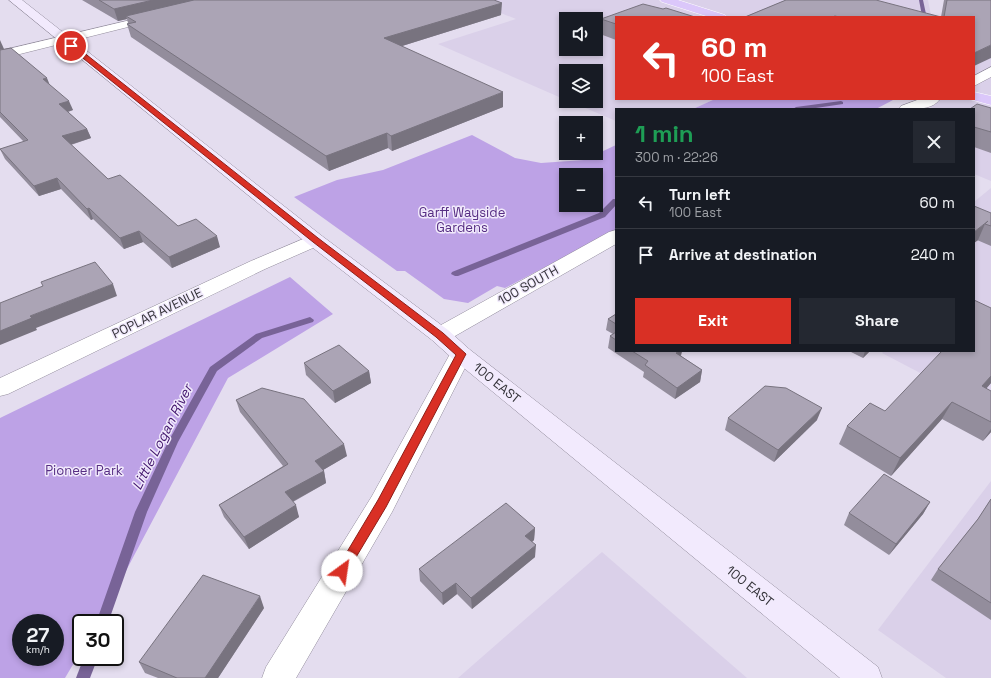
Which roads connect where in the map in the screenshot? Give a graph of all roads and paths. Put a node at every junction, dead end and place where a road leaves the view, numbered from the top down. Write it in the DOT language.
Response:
graph roads {
  1 [pos="15,0"];
  2 [pos="666,0"];
  3 [pos="169,14"];
  4 [pos="718,16"];
  5 [pos="64,40"];
  6 [pos="0,55"];
  7 [pos="991,71"];
  8 [pos="975,81"];
  9 [pos="975,96"];
  10 [pos="930,100"];
  11 [pos="991,101"];
  12 [pos="909,108"];
  13 [pos="615,237"];
  14 [pos="322,245"];
  15 [pos="440,335"];
  16 [pos="461,354"];
  17 [pos="0,388"];
  18 [pos="278,678"];
  19 [pos="866,678"];
  1 -- 5 [label="main road, 100 EAST"];
  2 -- 4 [label="highway"];
  3 -- 5 [label="street"];
  5 -- 6 [label="street"];
  5 -- 14 [label="main road, 100 EAST"];
  7 -- 8 [label="street"];
  9 -- 11 [label="highway"];
  10 -- 12 [label="street"];
  13 -- 15 [label="street, 100 SOUTH"];
  14 -- 15 [label="main road, 100 EAST"];
  14 -- 17 [label="street, POPLAR AVENUE"];
  15 -- 16 [label="main road, 100 EAST"];
  16 -- 18 [label="street"];
  16 -- 19 [label="main road, 100 EAST"];
}
